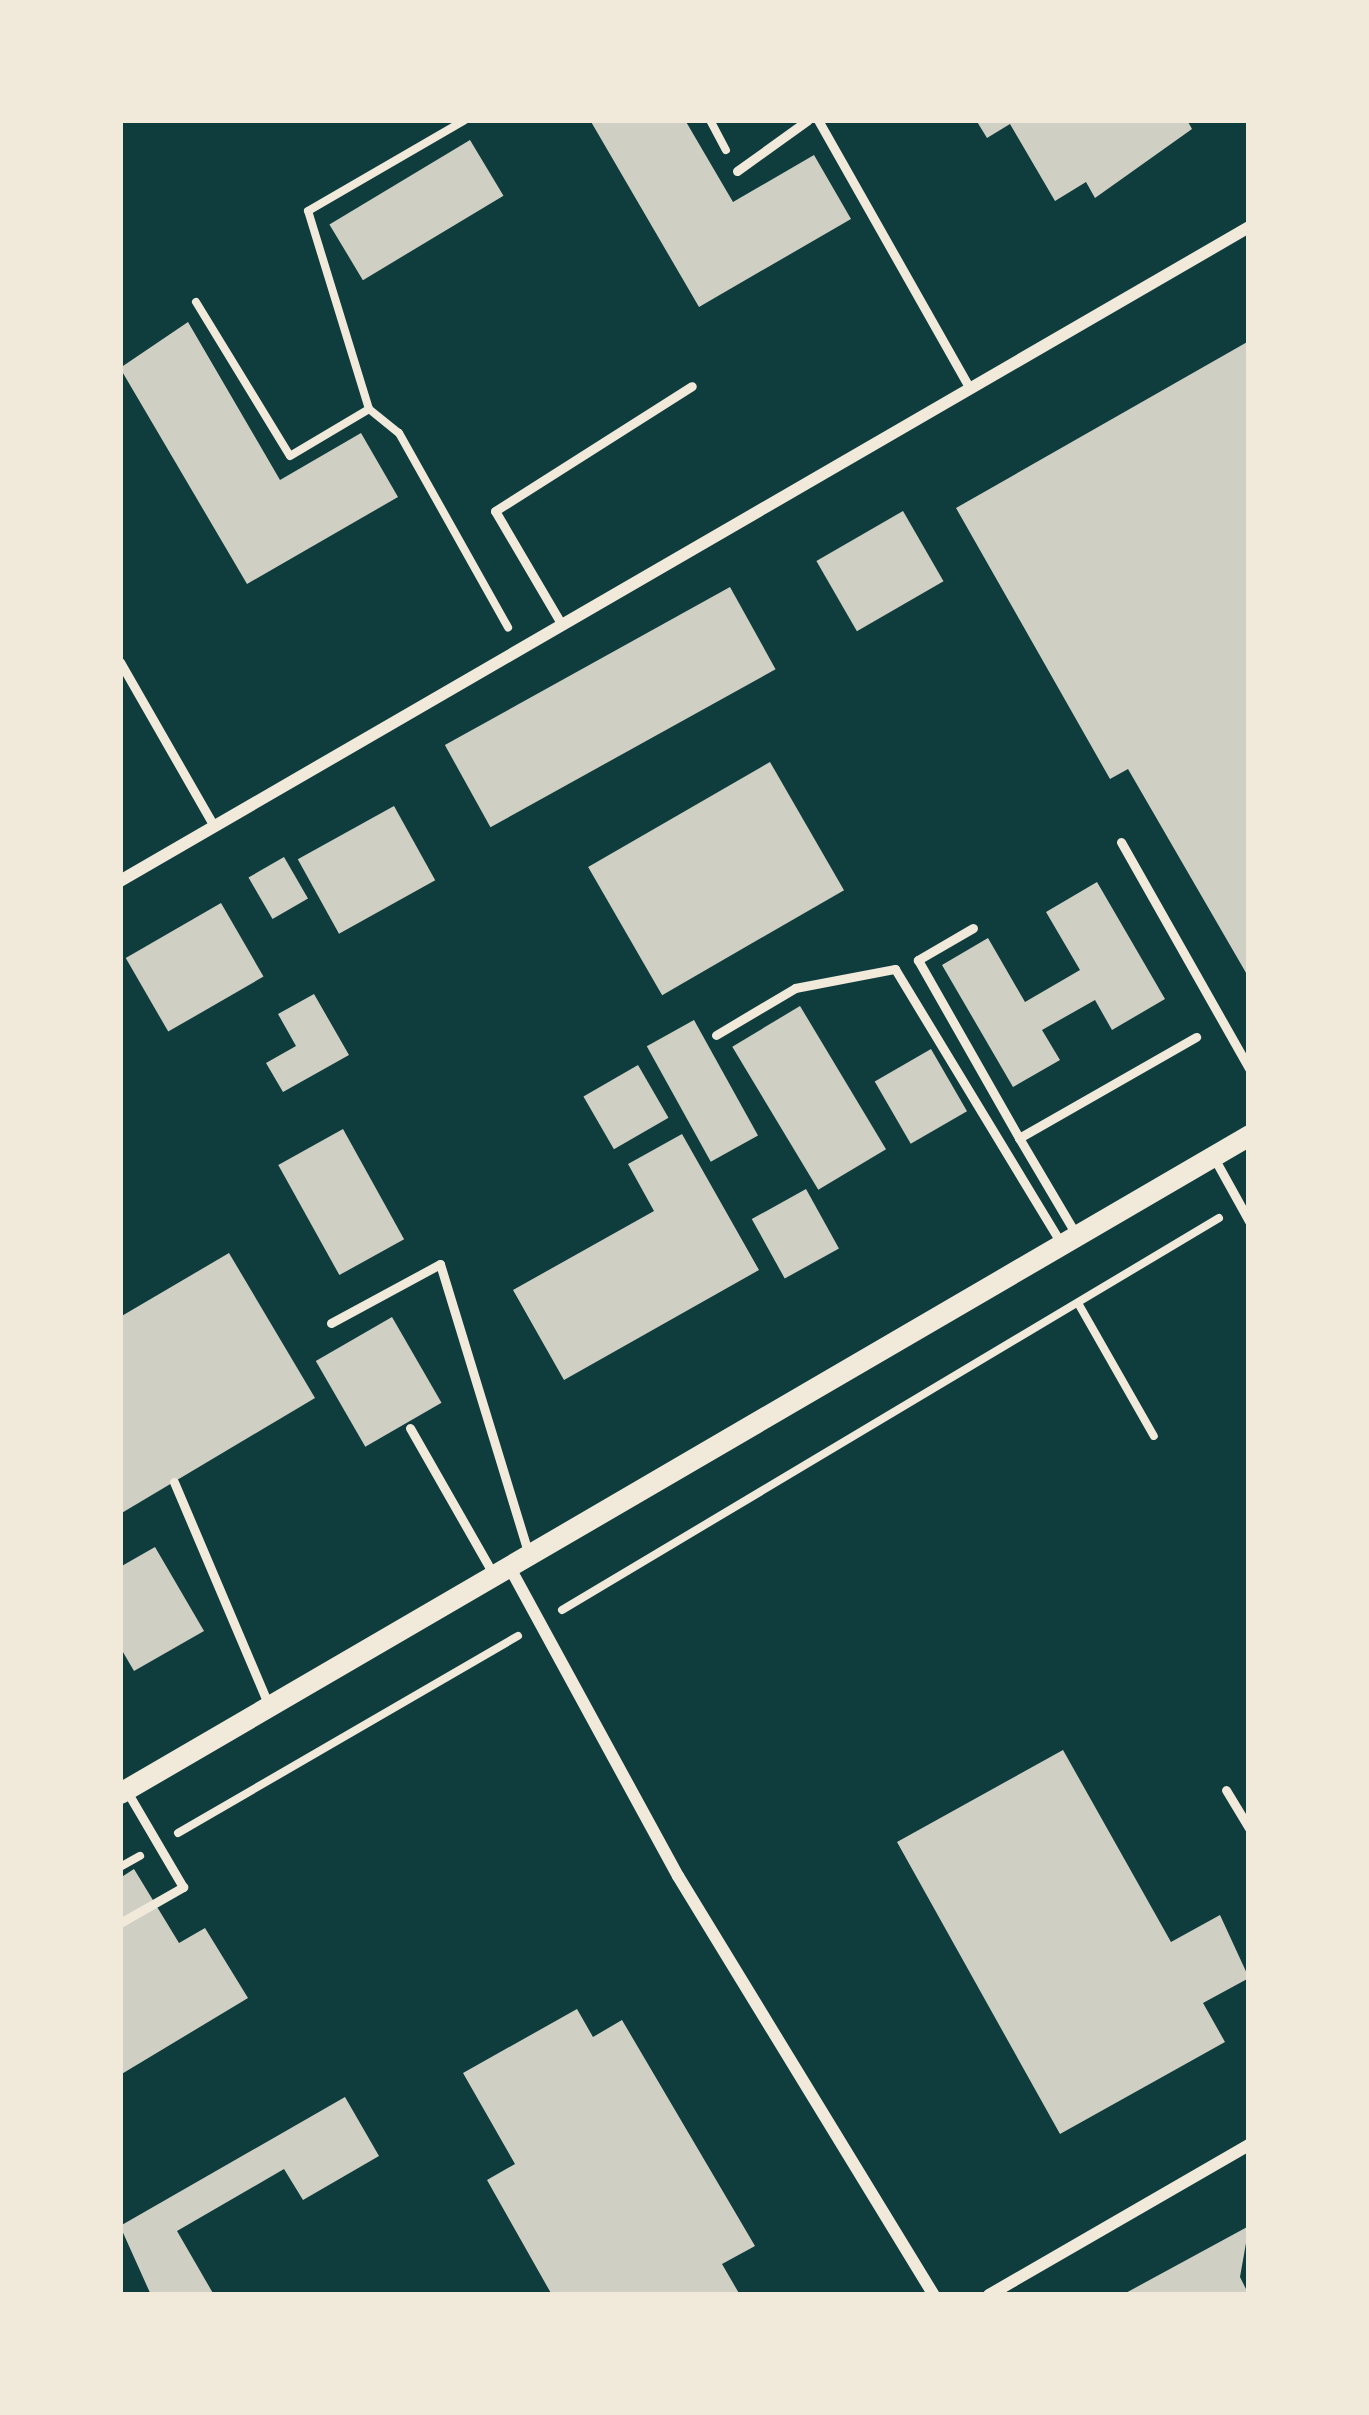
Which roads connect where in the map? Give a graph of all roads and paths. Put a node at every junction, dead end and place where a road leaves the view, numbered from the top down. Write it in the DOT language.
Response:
graph roads {
  1 [pos="465,120"];
  2 [pos="808,120"];
  3 [pos="818,120"];
  4 [pos="737,171"];
  5 [pos="1249,227"];
  6 [pos="196,302"];
  7 [pos="692,386"];
  8 [pos="970,389"];
  9 [pos="369,409"];
  10 [pos="562,625"];
  11 [pos="520,649"];
  12 [pos="120,662"];
  13 [pos="214,826"];
  14 [pos="1121,842"];
  15 [pos="120,881"];
  16 [pos="973,928"];
  17 [pos="716,1035"];
  18 [pos="1196,1037"];
  19 [pos="1249,1068"];
  20 [pos="1249,1135"];
  21 [pos="1019,1138"];
  22 [pos="1213,1156"];
  23 [pos="1240,1205"];
  24 [pos="1249,1221"];
  25 [pos="1069,1240"];
  26 [pos="1078,1303"];
  27 [pos="331,1323"];
  28 [pos="410,1428"];
  29 [pos="1154,1436"];
  30 [pos="174,1482"];
  31 [pos="511,1567"];
  32 [pos="567,1607"];
  33 [pos="498,1648"];
  34 [pos="271,1708"];
  35 [pos="1226,1790"];
  36 [pos="123,1792"];
  37 [pos="1249,1828"];
  38 [pos="159,1845"];
  39 [pos="120,1867"];
  40 [pos="120,1923"];
  41 [pos="1249,2145"];
  42 [pos="934,2295"];
  43 [pos="989,2295"];
  1 -- 9 [label="path"];
  2 -- 4 [label="lane"];
  3 -- 8 [label="lane"];
  5 -- 8 [label="street"];
  6 -- 9 [label="path"];
  7 -- 10 [label="lane"];
  8 -- 10 [label="street"];
  9 -- 11 [label="path"];
  10 -- 11 [label="street"];
  11 -- 13 [label="street"];
  12 -- 13 [label="lane"];
  13 -- 15 [label="street"];
  14 -- 19 [label="lane"];
  16 -- 21 [label="lane"];
  17 -- 25 [label="lane"];
  18 -- 21 [label="lane"];
  20 -- 22 [label="street"];
  21 -- 25 [label="lane"];
  22 -- 23 [label="lane"];
  22 -- 25 [label="street"];
  23 -- 24 [label="lane"];
  23 -- 26 [label="path"];
  25 -- 31 [label="street"];
  26 -- 29 [label="path"];
  26 -- 32 [label="path"];
  27 -- 31 [label="lane"];
  28 -- 31 [label="lane"];
  30 -- 34 [label="lane"];
  31 -- 34 [label="street"];
  31 -- 42 [label="street"];
  33 -- 38 [label="path"];
  34 -- 36 [label="street"];
  35 -- 37 [label="lane"];
  36 -- 38 [label="lane"];
  38 -- 39 [label="path"];
  38 -- 40 [label="lane"];
  41 -- 43 [label="street"];
}
